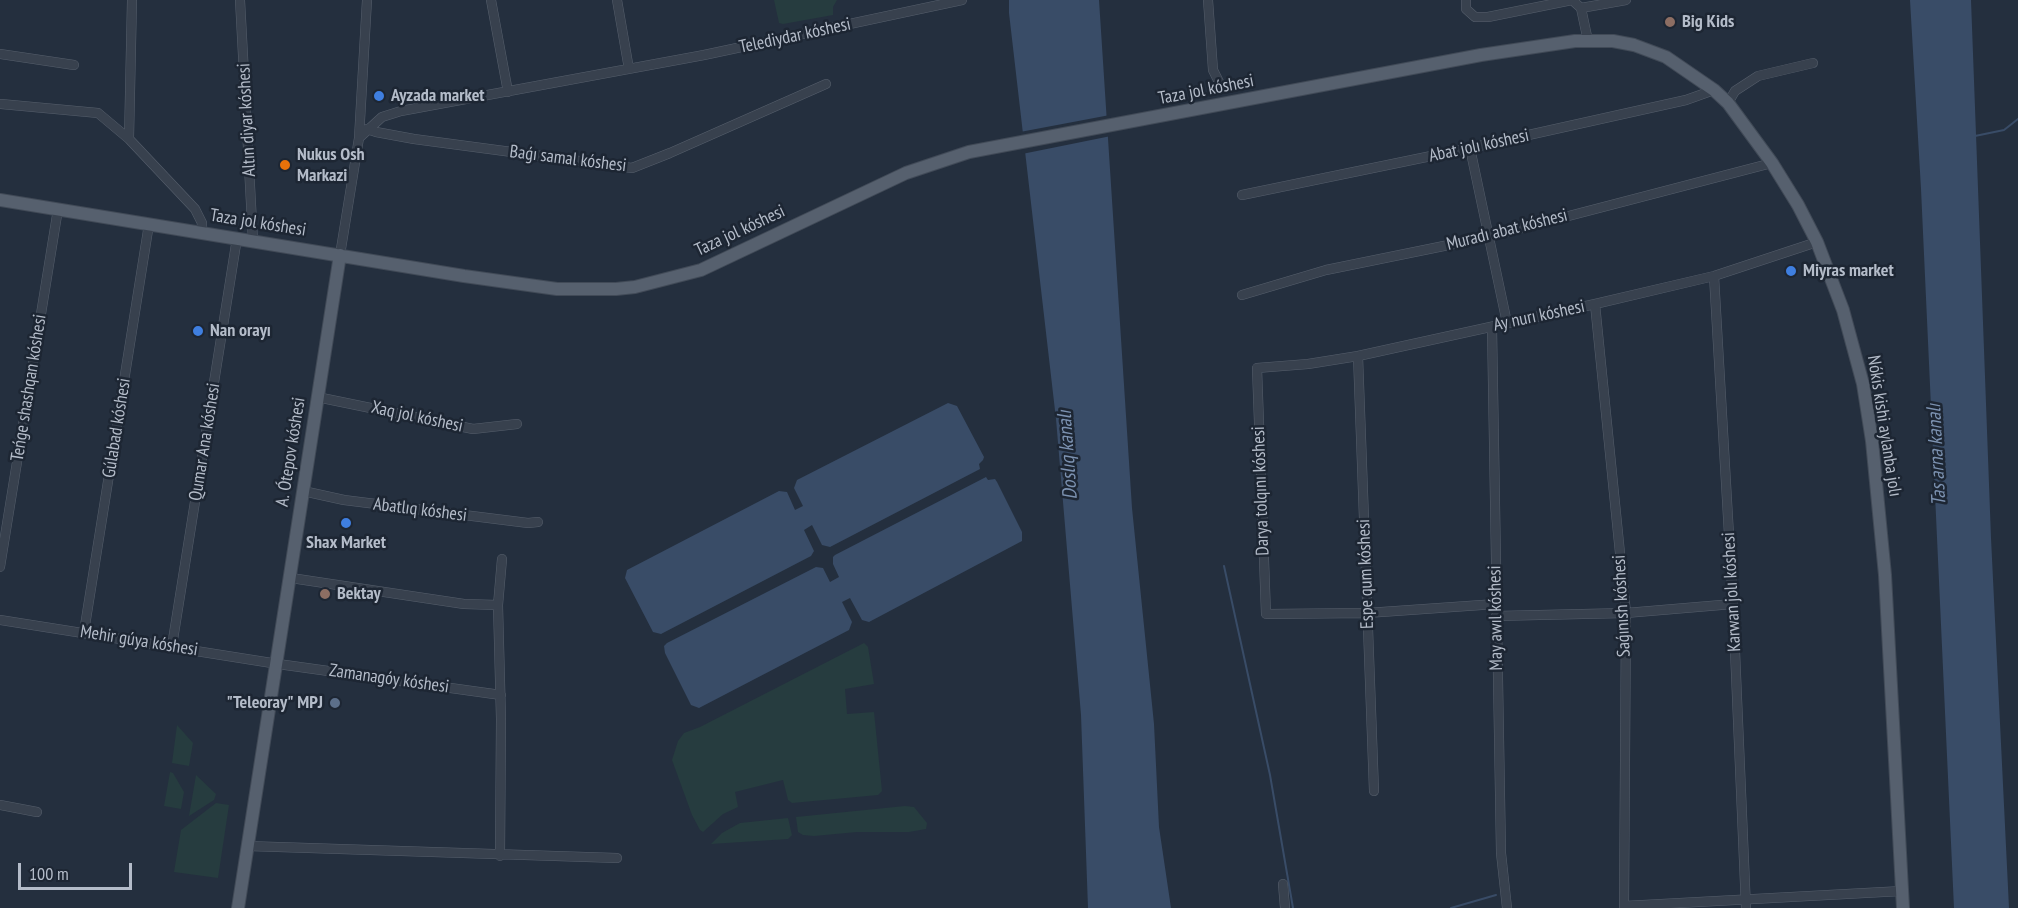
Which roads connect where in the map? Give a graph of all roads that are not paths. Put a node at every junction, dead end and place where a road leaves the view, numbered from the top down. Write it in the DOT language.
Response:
graph roads {
  1 [pos="132,0"];
  2 [pos="240,0"];
  3 [pos="367,0"];
  4 [pos="491,0"];
  5 [pos="617,0"];
  6 [pos="962,0"];
  7 [pos="1208,0"];
  8 [pos="1626,0"];
  9 [pos="1466,4"];
  10 [pos="1581,8"];
  11 [pos="1588,41"];
  12 [pos="0,54"];
  13 [pos="1481,55"];
  14 [pos="1813,63"];
  15 [pos="74,65"];
  16 [pos="628,69"];
  17 [pos="1219,82"];
  18 [pos="826,84"];
  19 [pos="1714,90"];
  20 [pos="508,92"];
  21 [pos="1728,103"];
  22 [pos="1,104"];
  23 [pos="368,129"];
  24 [pos="359,138"];
  25 [pos="129,139"];
  26 [pos="1470,148"];
  27 [pos="1772,163"];
  28 [pos="1242,195"];
  29 [pos="0,200"];
  30 [pos="58,209"];
  31 [pos="149,224"];
  32 [pos="201,232"];
  33 [pos="1488,237"];
  34 [pos="237,238"];
  35 [pos="253,241"];
  36 [pos="1817,242"];
  37 [pos="340,255"];
  38 [pos="1714,276"];
  39 [pos="1242,295"];
  40 [pos="1595,304"];
  41 [pos="1507,323"];
  42 [pos="1492,327"];
  43 [pos="1358,356"];
  44 [pos="1257,368"];
  45 [pos="317,396"];
  46 [pos="517,424"];
  47 [pos="303,491"];
  48 [pos="538,522"];
  49 [pos="502,559"];
  50 [pos="0,567"];
  51 [pos="291,578"];
  52 [pos="1496,604"];
  53 [pos="1733,604"];
  54 [pos="498,605"];
  55 [pos="1626,613"];
  56 [pos="1367,614"];
  57 [pos="1496,616"];
  58 [pos="0,620"];
  59 [pos="84,632"];
  60 [pos="172,646"];
  61 [pos="278,664"];
  62 [pos="501,695"];
  63 [pos="1374,791"];
  64 [pos="0,805"];
  65 [pos="37,812"];
  66 [pos="247,846"];
  67 [pos="500,856"];
  68 [pos="617,858"];
  69 [pos="1283,884"];
  70 [pos="1902,891"];
  71 [pos="1746,903"];
  72 [pos="1624,907"];
  73 [pos="238,908"];
  74 [pos="1285,908"];
  75 [pos="1507,908"];
  76 [pos="1903,908"];
  1 -- 25 [label="street"];
  2 -- 35 [label="street, Altın diyar kóshesi"];
  3 -- 24 [label="street, A. Ótepov kóshesi"];
  4 -- 20 [label="street"];
  5 -- 16 [label="street"];
  6 -- 16 [label="street, Telediydar kóshesi"];
  7 -- 17 [label="street"];
  8 -- 10 [label="street"];
  9 -- 10 [label="street"];
  10 -- 11 [label="street"];
  11 -- 13 [label="main road, Nókis kishi aylanba jolı"];
  11 -- 19 [label="main road, Nókis kishi aylanba jolı"];
  12 -- 15 [label="street"];
  13 -- 37 [label="main road, Taza jol kóshesi"];
  14 -- 21 [label="street"];
  16 -- 20 [label="street, Telediydar kóshesi"];
  18 -- 23 [label="street, Baǵı samal kóshesi"];
  19 -- 21 [label="main road, Nókis kishi aylanba jolı"];
  19 -- 26 [label="street, Abat jolı kóshesi"];
  20 -- 23 [label="street, Telediydar kóshesi"];
  21 -- 27 [label="main road, Nókis kishi aylanba jolı"];
  22 -- 25 [label="street"];
  23 -- 24 [label="street, Telediydar kóshesi"];
  24 -- 37 [label="street, A. Ótepov kóshesi"];
  25 -- 32 [label="street"];
  26 -- 28 [label="street, Abat jolı kóshesi"];
  26 -- 33 [label="street"];
  27 -- 33 [label="street, Muradı abat kóshesi"];
  27 -- 36 [label="main road, Nókis kishi aylanba jolı"];
  29 -- 30 [label="main road, Taza jol kóshesi"];
  30 -- 31 [label="main road, Taza jol kóshesi"];
  30 -- 50 [label="street, Teńge shashqan kóshesi"];
  31 -- 32 [label="main road, Taza jol kóshesi"];
  31 -- 59 [label="street, Gúlabad kóshesi"];
  32 -- 34 [label="main road, Taza jol kóshesi"];
  33 -- 39 [label="street, Muradı abat kóshesi"];
  33 -- 41 [label="street"];
  34 -- 35 [label="main road, Taza jol kóshesi"];
  34 -- 60 [label="street, Qumar Ana kóshesi"];
  35 -- 37 [label="main road, Taza jol kóshesi"];
  36 -- 38 [label="street, Ay nurı kóshesi"];
  36 -- 70 [label="main road, Nókis kishi aylanba jolı"];
  37 -- 45 [label="main road, A. Ótepov kóshesi"];
  38 -- 40 [label="street, Ay nurı kóshesi"];
  38 -- 53 [label="street, Karwan jolı kóshesi"];
  40 -- 41 [label="street, Ay nurı kóshesi"];
  40 -- 55 [label="street, Saǵınısh kóshesi"];
  41 -- 42 [label="street, Ay nurı kóshesi"];
  42 -- 43 [label="street, Ay nurı kóshesi"];
  42 -- 52 [label="street, May awıl kóshesi"];
  43 -- 44 [label="street, Ay nurı kóshesi"];
  43 -- 56 [label="street, Espe qum kóshesi"];
  44 -- 56 [label="street, Darya tolqını kóshesi"];
  45 -- 46 [label="street, Xaq jol kóshesi"];
  45 -- 47 [label="main road, A. Ótepov kóshesi"];
  47 -- 48 [label="street, Abatlıq kóshesi"];
  47 -- 51 [label="main road, A. Ótepov kóshesi"];
  49 -- 54 [label="street"];
  51 -- 54 [label="street"];
  51 -- 61 [label="main road, A. Ótepov kóshesi"];
  52 -- 56 [label="street"];
  52 -- 57 [label="street, May awıl kóshesi"];
  53 -- 55 [label="street"];
  53 -- 71 [label="street, Karwan jolı kóshesi"];
  54 -- 62 [label="street"];
  55 -- 57 [label="street"];
  55 -- 72 [label="street, Saǵınısh kóshesi"];
  56 -- 63 [label="street, Espe qum kóshesi"];
  57 -- 75 [label="street, May awıl kóshesi"];
  58 -- 59 [label="street, Mehir gúyа kóshesi"];
  59 -- 60 [label="street, Mehir gúyа kóshesi"];
  60 -- 61 [label="street, Mehir gúyа kóshesi"];
  61 -- 62 [label="street, Zamanagóy kóshesi"];
  61 -- 66 [label="main road, A. Ótepov kóshesi"];
  62 -- 67 [label="street"];
  64 -- 65 [label="street"];
  66 -- 67 [label="street"];
  66 -- 73 [label="main road, A. Ótepov kóshesi"];
  67 -- 68 [label="street"];
  69 -- 74 [label="street"];
  70 -- 71 [label="street"];
  70 -- 76 [label="main road, Nókis kishi aylanba jolı"];
  71 -- 72 [label="street"];
}
